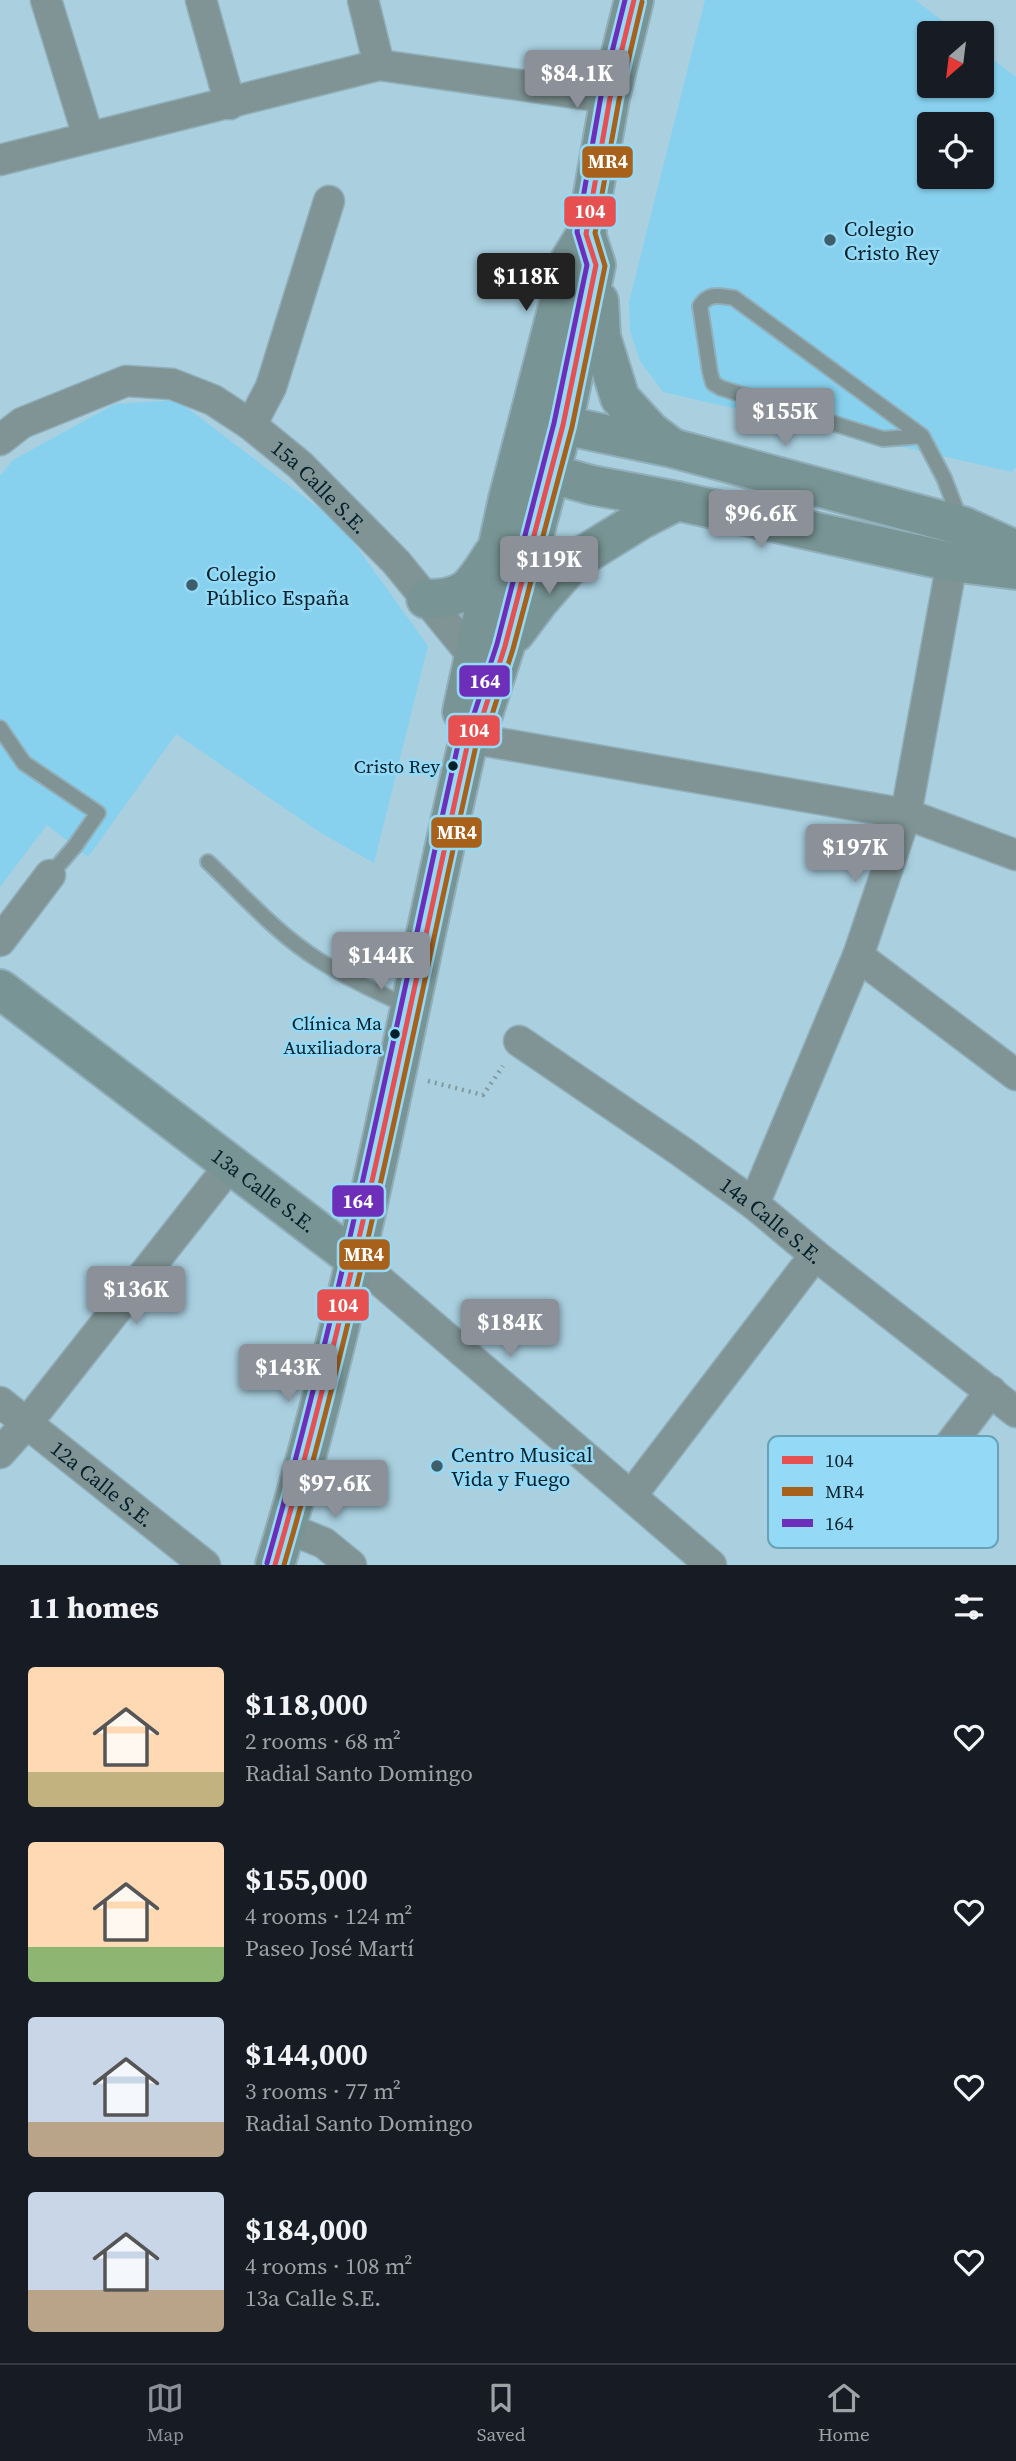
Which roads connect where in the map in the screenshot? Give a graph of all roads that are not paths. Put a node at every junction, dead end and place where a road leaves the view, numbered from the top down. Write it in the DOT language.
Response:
graph roads {
  1 [pos="46,0"];
  2 [pos="201,0"];
  3 [pos="363,0"];
  4 [pos="634,0"];
  5 [pos="379,65"];
  6 [pos="610,98"];
  7 [pos="230,104"];
  8 [pos="88,136"];
  9 [pos="0,160"];
  10 [pos="329,201"];
  11 [pos="591,250"];
  12 [pos="547,422"];
  13 [pos="251,425"];
  14 [pos="922,436"];
  15 [pos="0,440"];
  16 [pos="672,448"];
  17 [pos="534,468"];
  18 [pos="677,501"];
  19 [pos="962,526"];
  20 [pos="498,546"];
  21 [pos="1016,550"];
  22 [pos="952,562"];
  23 [pos="1016,570"];
  24 [pos="426,599"];
  25 [pos="489,651"];
  26 [pos="0,728"];
  27 [pos="469,738"];
  28 [pos="906,814"];
  29 [pos="1016,855"];
  30 [pos="208,862"];
  31 [pos="50,875"];
  32 [pos="0,941"];
  33 [pos="858,956"];
  34 [pos="0,989"];
  35 [pos="409,1006"];
  36 [pos="519,1041"];
  37 [pos="1016,1076"];
  38 [pos="231,1164"];
  39 [pos="754,1204"];
  40 [pos="815,1255"];
  41 [pos="356,1260"];
  42 [pos="1008,1400"];
  43 [pos="0,1402"];
  44 [pos="27,1423"];
  45 [pos="973,1436"];
  46 [pos="0,1453"];
  47 [pos="631,1496"];
  48 [pos="287,1528"];
  49 [pos="205,1565"];
  50 [pos="275,1565"];
  51 [pos="351,1565"];
  52 [pos="711,1565"];
  1 -- 8 [label="street"];
  2 -- 7 [label="street"];
  3 -- 5 [label="street"];
  4 -- 6 [label="main road"];
  5 -- 6 [label="street"];
  5 -- 7 [label="street"];
  6 -- 11 [label="main road"];
  7 -- 8 [label="street"];
  8 -- 9 [label="street"];
  10 -- 13 [label="street"];
  11 -- 12 [label="main road"];
  11 -- 16 [label="main road"];
  12 -- 16 [label="main road"];
  12 -- 17 [label="main road"];
  13 -- 15 [label="street, 15a Calle S.E."];
  13 -- 24 [label="street, 15a Calle S.E."];
  14 -- 14 [label="lane"];
  14 -- 19 [label="lane"];
  16 -- 19 [label="main road"];
  17 -- 18 [label="main road"];
  17 -- 20 [label="main road"];
  17 -- 25 [label="main road"];
  18 -- 22 [label="main road"];
  18 -- 25 [label="main road"];
  19 -- 21 [label="main road"];
  20 -- 24 [label="main road"];
  20 -- 25 [label="main road"];
  22 -- 23 [label="main road"];
  22 -- 28 [label="street"];
  24 -- 25 [label="street, 15a Calle S.E."];
  25 -- 27 [label="main road"];
  26 -- 31 [label="lane"];
  27 -- 28 [label="street"];
  27 -- 35 [label="main road"];
  28 -- 29 [label="street"];
  28 -- 33 [label="street"];
  30 -- 35 [label="lane"];
  31 -- 32 [label="street"];
  33 -- 37 [label="street"];
  33 -- 39 [label="street"];
  34 -- 38 [label="main road, 13a Calle S.E."];
  35 -- 41 [label="main road"];
  36 -- 39 [label="street, 14a Calle S.E."];
  38 -- 41 [label="main road, 13a Calle S.E."];
  38 -- 44 [label="street"];
  39 -- 40 [label="street, 14a Calle S.E."];
  40 -- 42 [label="street, 14a Calle S.E."];
  40 -- 47 [label="street"];
  41 -- 47 [label="street, 13a Calle S.E."];
  41 -- 48 [label="main road"];
  42 -- 45 [label="street"];
  43 -- 44 [label="street, 12a Calle S.E."];
  44 -- 46 [label="street"];
  44 -- 49 [label="street, 12a Calle S.E."];
  47 -- 52 [label="street, 13a Calle S.E."];
  48 -- 50 [label="main road"];
  48 -- 51 [label="street"];
}
